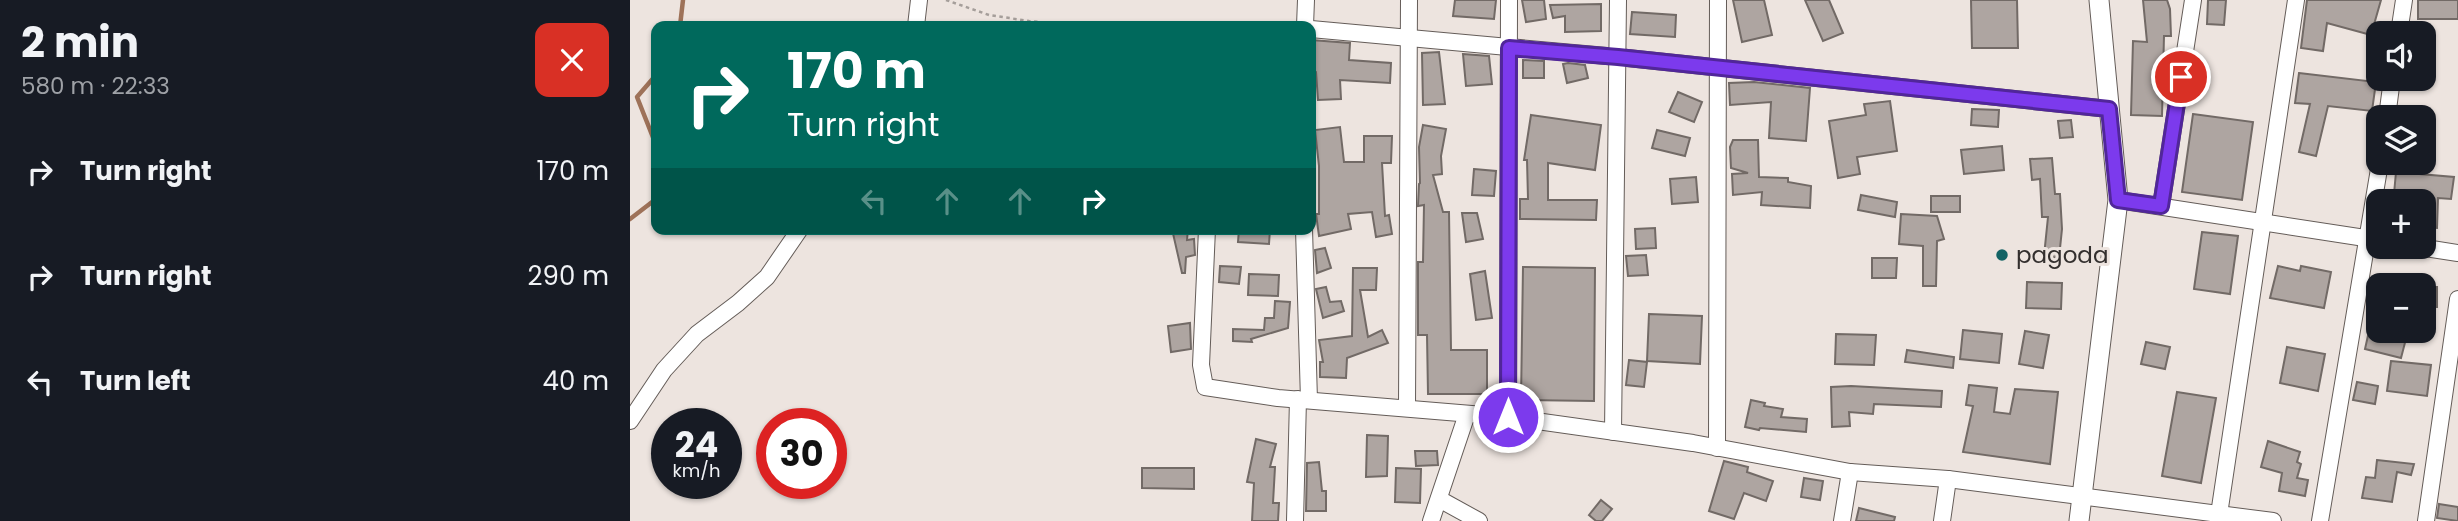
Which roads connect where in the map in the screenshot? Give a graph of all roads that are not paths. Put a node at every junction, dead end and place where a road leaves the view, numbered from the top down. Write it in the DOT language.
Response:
graph roads {
  1 [pos="919,0"];
  2 [pos="1306,0"];
  3 [pos="1409,0"];
  4 [pos="1509,0"];
  5 [pos="1618,0"];
  6 [pos="1718,0"];
  7 [pos="2099,0"];
  8 [pos="2193,0"];
  9 [pos="2296,0"];
  10 [pos="2404,0"];
  11 [pos="917,21"];
  12 [pos="1305,21"];
  13 [pos="2401,21"];
  14 [pos="1316,29"];
  15 [pos="1408,37"];
  16 [pos="1509,48"];
  17 [pos="1618,57"];
  18 [pos="1718,67"];
  19 [pos="2109,109"];
  20 [pos="2118,200"];
  21 [pos="2161,206"];
  22 [pos="2264,223"];
  23 [pos="796,235"];
  24 [pos="1207,235"];
  25 [pos="1304,235"];
  26 [pos="2366,239"];
  27 [pos="2436,250"];
  28 [pos="2458,253"];
  29 [pos="2369,259"];
  30 [pos="2458,299"];
  31 [pos="1304,400"];
  32 [pos="1407,408"];
  33 [pos="1467,414"];
  34 [pos="1508,417"];
  35 [pos="630,421"];
  36 [pos="1613,432"];
  37 [pos="1717,448"];
  38 [pos="1850,472"];
  39 [pos="1948,479"];
  40 [pos="2084,495"];
  41 [pos="1439,499"];
  42 [pos="2219,517"];
  43 [pos="1295,521"];
  44 [pos="1431,521"];
  45 [pos="1479,521"];
  46 [pos="1842,521"];
  47 [pos="1942,521"];
  48 [pos="2080,521"];
  49 [pos="2273,521"];
  50 [pos="2320,521"];
  51 [pos="2426,521"];
  1 -- 11 [label="street"];
  2 -- 12 [label="street"];
  3 -- 15 [label="street"];
  4 -- 16 [label="street"];
  5 -- 17 [label="street"];
  6 -- 18 [label="street"];
  7 -- 19 [label="main road"];
  8 -- 21 [label="street"];
  9 -- 22 [label="street"];
  10 -- 13 [label="street"];
  14 -- 15 [label="street"];
  15 -- 16 [label="street"];
  15 -- 32 [label="street"];
  16 -- 17 [label="street"];
  16 -- 34 [label="street"];
  17 -- 18 [label="street"];
  17 -- 36 [label="street"];
  18 -- 19 [label="street"];
  18 -- 37 [label="street"];
  19 -- 20 [label="main road"];
  20 -- 21 [label="street"];
  20 -- 40 [label="main road"];
  21 -- 22 [label="street"];
  22 -- 26 [label="street"];
  22 -- 42 [label="street"];
  23 -- 35 [label="street"];
  24 -- 31 [label="street"];
  25 -- 31 [label="street"];
  27 -- 28 [label="street"];
  29 -- 50 [label="street"];
  30 -- 51 [label="street"];
  31 -- 32 [label="street"];
  31 -- 43 [label="street"];
  32 -- 33 [label="street"];
  33 -- 34 [label="street"];
  33 -- 41 [label="street"];
  34 -- 36 [label="street"];
  36 -- 37 [label="street"];
  37 -- 38 [label="street"];
  38 -- 39 [label="street"];
  38 -- 46 [label="street"];
  39 -- 40 [label="street"];
  39 -- 47 [label="street"];
  40 -- 42 [label="street"];
  40 -- 48 [label="main road"];
  41 -- 44 [label="street"];
  41 -- 45 [label="street"];
  42 -- 49 [label="street"];
}
